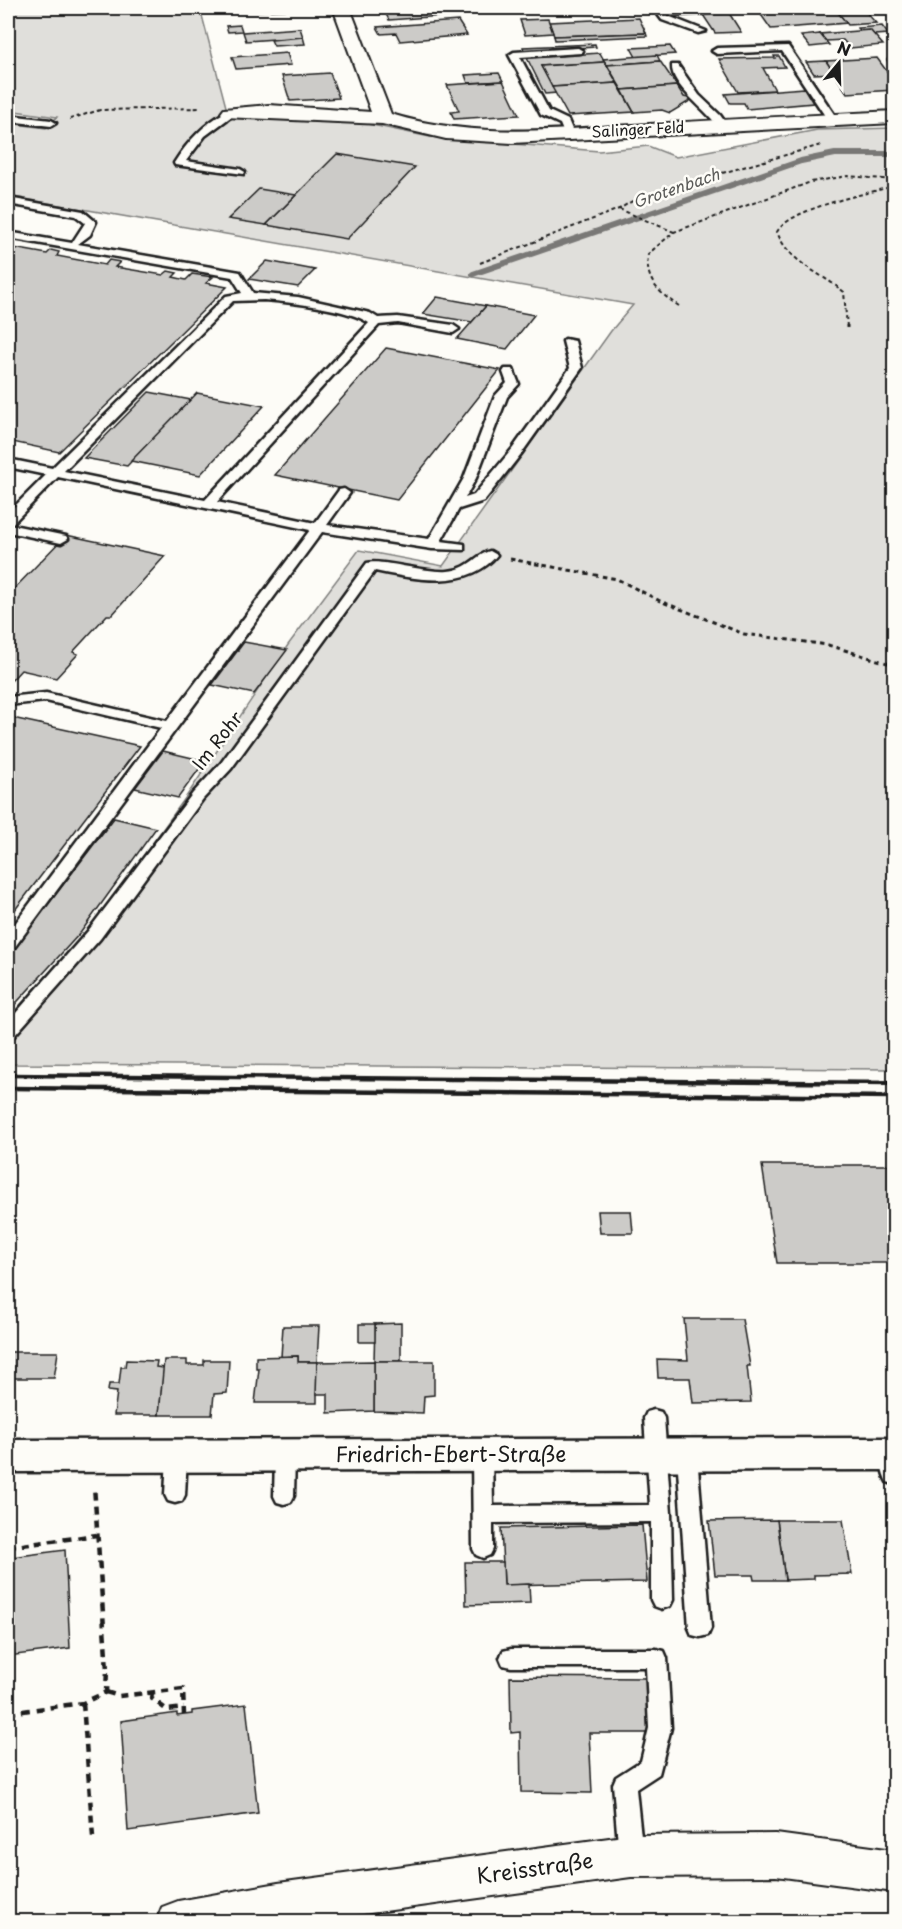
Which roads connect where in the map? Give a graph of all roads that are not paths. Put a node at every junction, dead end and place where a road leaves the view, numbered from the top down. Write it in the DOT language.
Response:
graph roads {
  1 [pos="341,8"];
  2 [pos="658,8"];
  3 [pos="701,31"];
  4 [pos="578,51"];
  5 [pos="717,51"];
  6 [pos="675,67"];
  7 [pos="231,113"];
  8 [pos="894,117"];
  9 [pos="8,118"];
  10 [pos="383,118"];
  11 [pos="833,120"];
  12 [pos="51,123"];
  13 [pos="723,126"];
  14 [pos="570,134"];
  15 [pos="240,172"];
  16 [pos="8,201"];
  17 [pos="8,235"];
  18 [pos="76,241"];
  19 [pos="249,295"];
  20 [pos="376,322"];
  21 [pos="453,329"];
  22 [pos="569,340"];
  23 [pos="509,372"];
  24 [pos="8,463"];
  25 [pos="55,473"];
  26 [pos="344,493"];
  27 [pos="207,505"];
  28 [pos="455,506"];
  29 [pos="8,520"];
  30 [pos="316,527"];
  31 [pos="8,528"];
  32 [pos="61,539"];
  33 [pos="432,545"];
  34 [pos="459,547"];
  35 [pos="490,555"];
  36 [pos="8,701"];
  37 [pos="169,726"];
  38 [pos="8,944"];
  39 [pos="8,1032"];
  40 [pos="666,1443"];
  41 [pos="482,1455"];
  42 [pos="8,1456"];
  43 [pos="177,1456"];
  44 [pos="285,1456"];
  45 [pos="893,1461"];
  46 [pos="175,1495"];
  47 [pos="284,1496"];
  48 [pos="661,1513"];
  49 [pos="483,1515"];
  50 [pos="483,1549"];
  51 [pos="662,1600"];
  52 [pos="700,1628"];
  53 [pos="510,1658"];
  54 [pos="631,1856"];
  55 [pos="894,1871"];
  56 [pos="178,1922"];
  1 -- 10 [label="street"];
  2 -- 3 [label="lane"];
  4 -- 14 [label="lane"];
  5 -- 11 [label="lane"];
  6 -- 13 [label="lane"];
  7 -- 10 [label="street, Salinger Feld"];
  7 -- 15 [label="lane"];
  8 -- 11 [label="street, Salinger Feld"];
  9 -- 12 [label="lane"];
  10 -- 14 [label="street, Salinger Feld"];
  11 -- 13 [label="street, Salinger Feld"];
  13 -- 14 [label="street, Salinger Feld"];
  16 -- 18 [label="lane"];
  17 -- 19 [label="lane"];
  19 -- 20 [label="lane"];
  19 -- 25 [label="lane"];
  20 -- 21 [label="lane"];
  20 -- 27 [label="lane"];
  22 -- 28 [label="lane"];
  23 -- 28 [label="lane"];
  24 -- 25 [label="lane"];
  25 -- 27 [label="lane"];
  25 -- 29 [label="lane"];
  26 -- 30 [label="lane"];
  27 -- 30 [label="lane"];
  28 -- 33 [label="lane"];
  30 -- 33 [label="lane"];
  30 -- 37 [label="lane"];
  31 -- 32 [label="lane"];
  33 -- 34 [label="lane"];
  35 -- 39 [label="lane, Im Rohr"];
  36 -- 37 [label="lane"];
  37 -- 38 [label="lane"];
  40 -- 41 [label="street, Friedrich-Ebert-Straße"];
  40 -- 45 [label="street, Friedrich-Ebert-Straße"];
  40 -- 48 [label="lane"];
  40 -- 52 [label="lane"];
  41 -- 44 [label="street, Friedrich-Ebert-Straße"];
  41 -- 49 [label="lane"];
  42 -- 43 [label="street, Friedrich-Ebert-Straße"];
  43 -- 44 [label="street, Friedrich-Ebert-Straße"];
  43 -- 46 [label="lane"];
  44 -- 47 [label="lane"];
  48 -- 49 [label="lane"];
  48 -- 51 [label="lane"];
  49 -- 50 [label="lane"];
  53 -- 54 [label="lane"];
  54 -- 55 [label="street, Kreisstraße"];
  54 -- 56 [label="street, Kreisstraße"];
}
